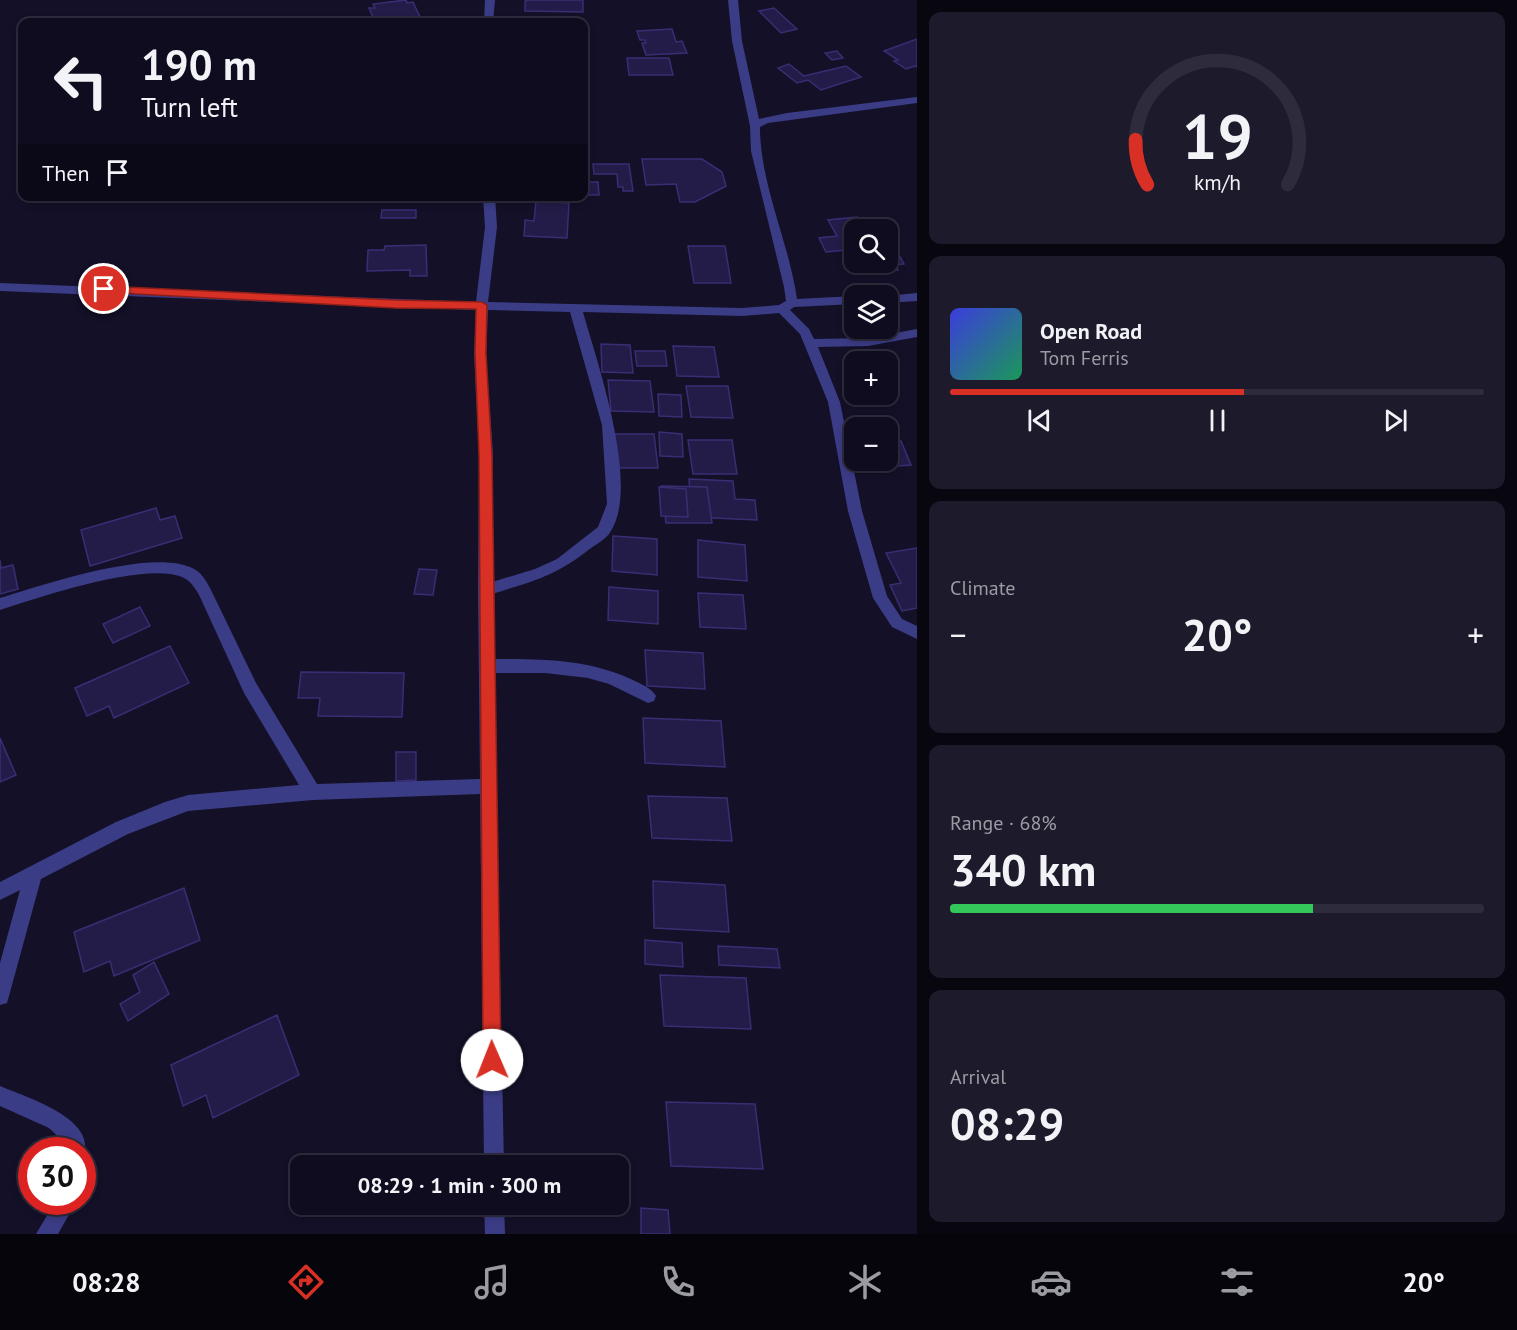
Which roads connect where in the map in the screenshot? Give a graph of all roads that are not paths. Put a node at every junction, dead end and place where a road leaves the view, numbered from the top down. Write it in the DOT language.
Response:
graph roads {
  1 [pos="490,0"];
  2 [pos="733,0"];
  3 [pos="489,18"];
  4 [pos="917,100"];
  5 [pos="755,126"];
  6 [pos="489,201"];
  7 [pos="0,287"];
  8 [pos="917,297"];
  9 [pos="898,298"];
  10 [pos="844,301"];
  11 [pos="482,305"];
  12 [pos="787,306"];
  13 [pos="575,307"];
  14 [pos="917,333"];
  15 [pos="811,343"];
  16 [pos="485,590"];
  17 [pos="0,604"];
  18 [pos="917,633"];
  19 [pos="487,666"];
  20 [pos="648,696"];
  21 [pos="487,786"];
  22 [pos="314,792"];
  23 [pos="33,874"];
  24 [pos="0,891"];
  25 [pos="0,996"];
  26 [pos="0,1096"];
  27 [pos="73,1137"];
  28 [pos="494,1155"];
  29 [pos="58,1215"];
  30 [pos="494,1215"];
  31 [pos="46,1234"];
  32 [pos="495,1234"];
  1 -- 3 [label="street"];
  2 -- 5 [label="street"];
  4 -- 5 [label="street"];
  5 -- 12 [label="street"];
  6 -- 11 [label="street"];
  7 -- 11 [label="street"];
  8 -- 9 [label="street"];
  10 -- 12 [label="street"];
  11 -- 13 [label="street"];
  11 -- 16 [label="street"];
  12 -- 13 [label="street"];
  12 -- 15 [label="street"];
  13 -- 16 [label="street"];
  14 -- 15 [label="street"];
  15 -- 18 [label="street"];
  16 -- 19 [label="street"];
  17 -- 22 [label="street"];
  19 -- 20 [label="street"];
  19 -- 21 [label="street"];
  21 -- 22 [label="street"];
  21 -- 28 [label="street"];
  22 -- 23 [label="street"];
  23 -- 24 [label="street"];
  23 -- 25 [label="street"];
  26 -- 27 [label="street"];
  29 -- 31 [label="street"];
  30 -- 32 [label="street"];
}
